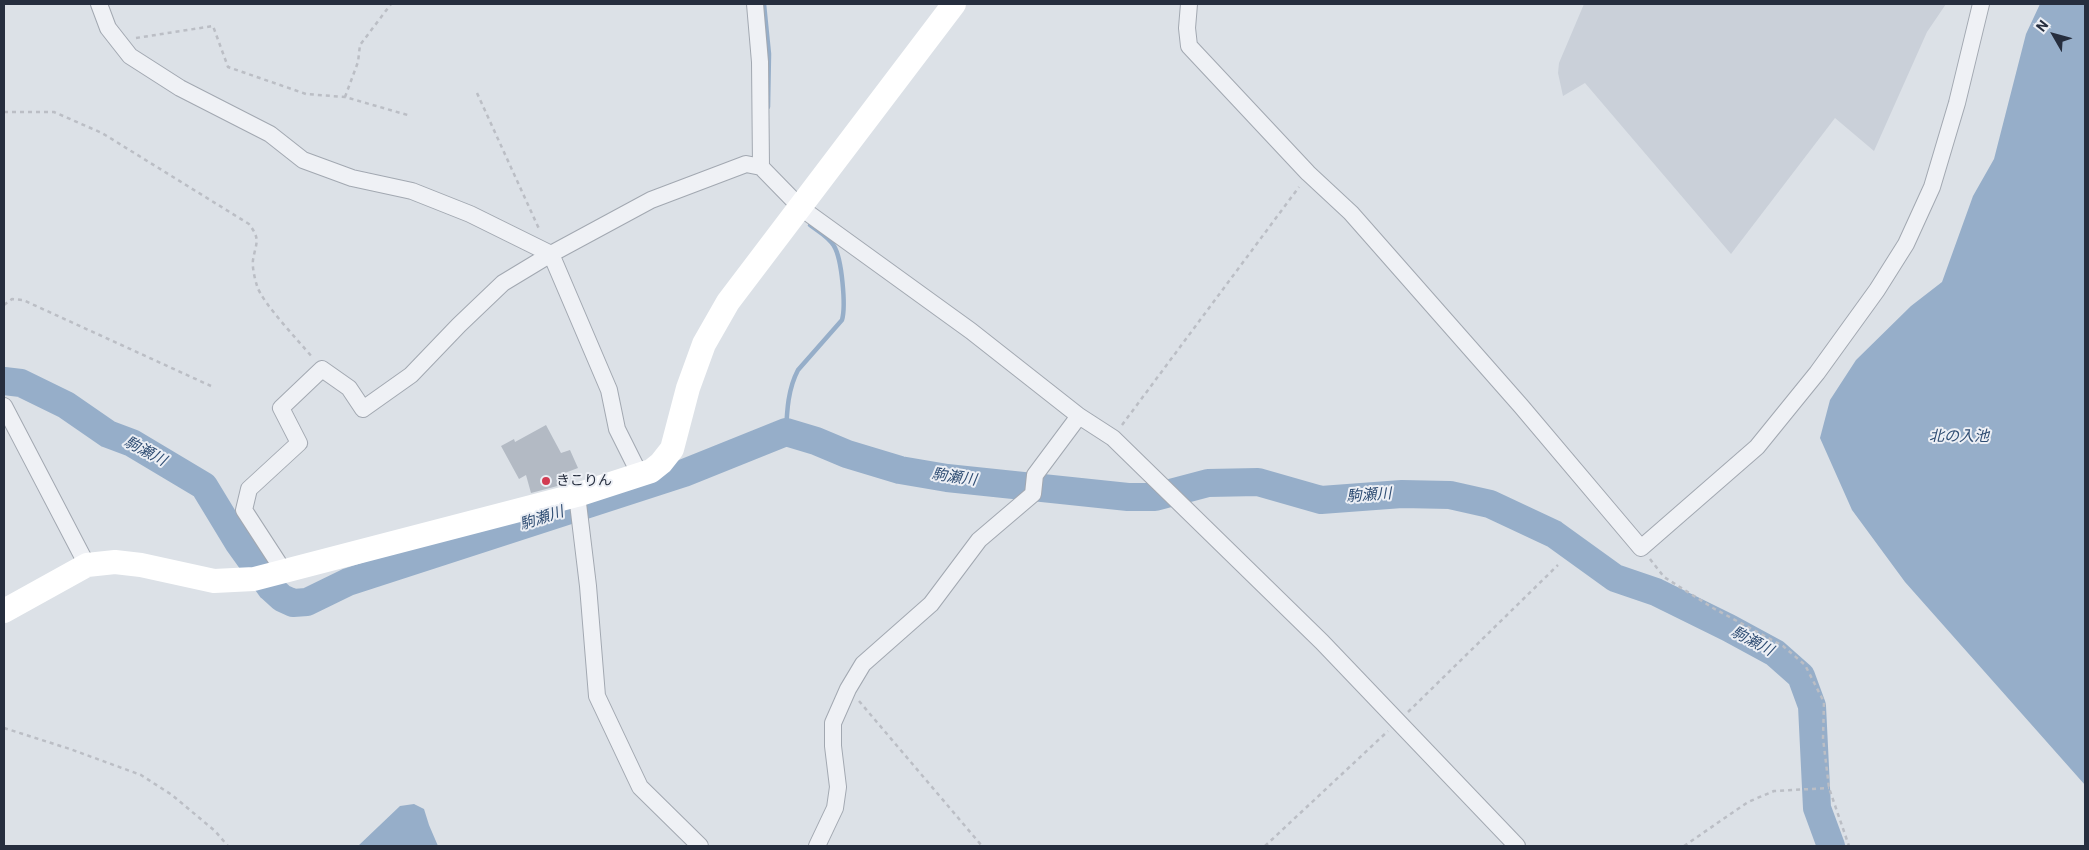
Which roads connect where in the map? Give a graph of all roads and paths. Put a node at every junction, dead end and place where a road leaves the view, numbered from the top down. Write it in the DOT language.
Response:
graph roads {
  1 [pos="99,4"];
  2 [pos="391,4"];
  3 [pos="755,4"];
  4 [pos="954,4"];
  5 [pos="1188,4"];
  6 [pos="1981,4"];
  7 [pos="117,41"];
  8 [pos="477,93"];
  9 [pos="345,97"];
  10 [pos="4,112"];
  11 [pos="411,116"];
  12 [pos="761,167"];
  13 [pos="1308,173"];
  14 [pos="801,208"];
  15 [pos="551,254"];
  16 [pos="4,305"];
  17 [pos="322,369"];
  18 [pos="211,386"];
  19 [pos="4,406"];
  20 [pos="1079,416"];
  21 [pos="1113,438"];
  22 [pos="640,474"];
  23 [pos="577,495"];
  24 [pos="1641,548"];
  25 [pos="1558,565"];
  26 [pos="86,566"];
  27 [pos="271,574"];
  28 [pos="4,611"];
  29 [pos="848,689"];
  30 [pos="1399,722"];
  31 [pos="4,728"];
  32 [pos="1829,788"];
  33 [pos="228,846"];
  34 [pos="700,846"];
  35 [pos="817,846"];
  36 [pos="982,846"];
  37 [pos="1265,846"];
  38 [pos="1517,846"];
  39 [pos="1684,846"];
  40 [pos="1849,846"];
  1 -- 7 [label="street"];
  2 -- 9 [label="path"];
  3 -- 12 [label="street"];
  4 -- 14 [label="street"];
  5 -- 13 [label="street"];
  6 -- 24 [label="street"];
  7 -- 9 [label="path"];
  7 -- 15 [label="street"];
  8 -- 15 [label="path"];
  9 -- 11 [label="path"];
  10 -- 17 [label="path"];
  12 -- 14 [label="street"];
  12 -- 15 [label="street"];
  13 -- 21 [label="path"];
  13 -- 24 [label="street"];
  14 -- 20 [label="street"];
  14 -- 22 [label="street"];
  15 -- 17 [label="street"];
  15 -- 22 [label="street"];
  16 -- 18 [label="path"];
  17 -- 27 [label="street"];
  19 -- 26 [label="street"];
  20 -- 21 [label="street"];
  20 -- 29 [label="street"];
  21 -- 30 [label="street"];
  22 -- 23 [label="street"];
  23 -- 27 [label="street"];
  23 -- 34 [label="street"];
  24 -- 32 [label="path"];
  25 -- 30 [label="path"];
  26 -- 27 [label="street"];
  26 -- 28 [label="street"];
  29 -- 35 [label="street"];
  29 -- 36 [label="path"];
  30 -- 37 [label="path"];
  30 -- 38 [label="street"];
  31 -- 33 [label="path"];
  32 -- 39 [label="path"];
  32 -- 40 [label="path"];
}
